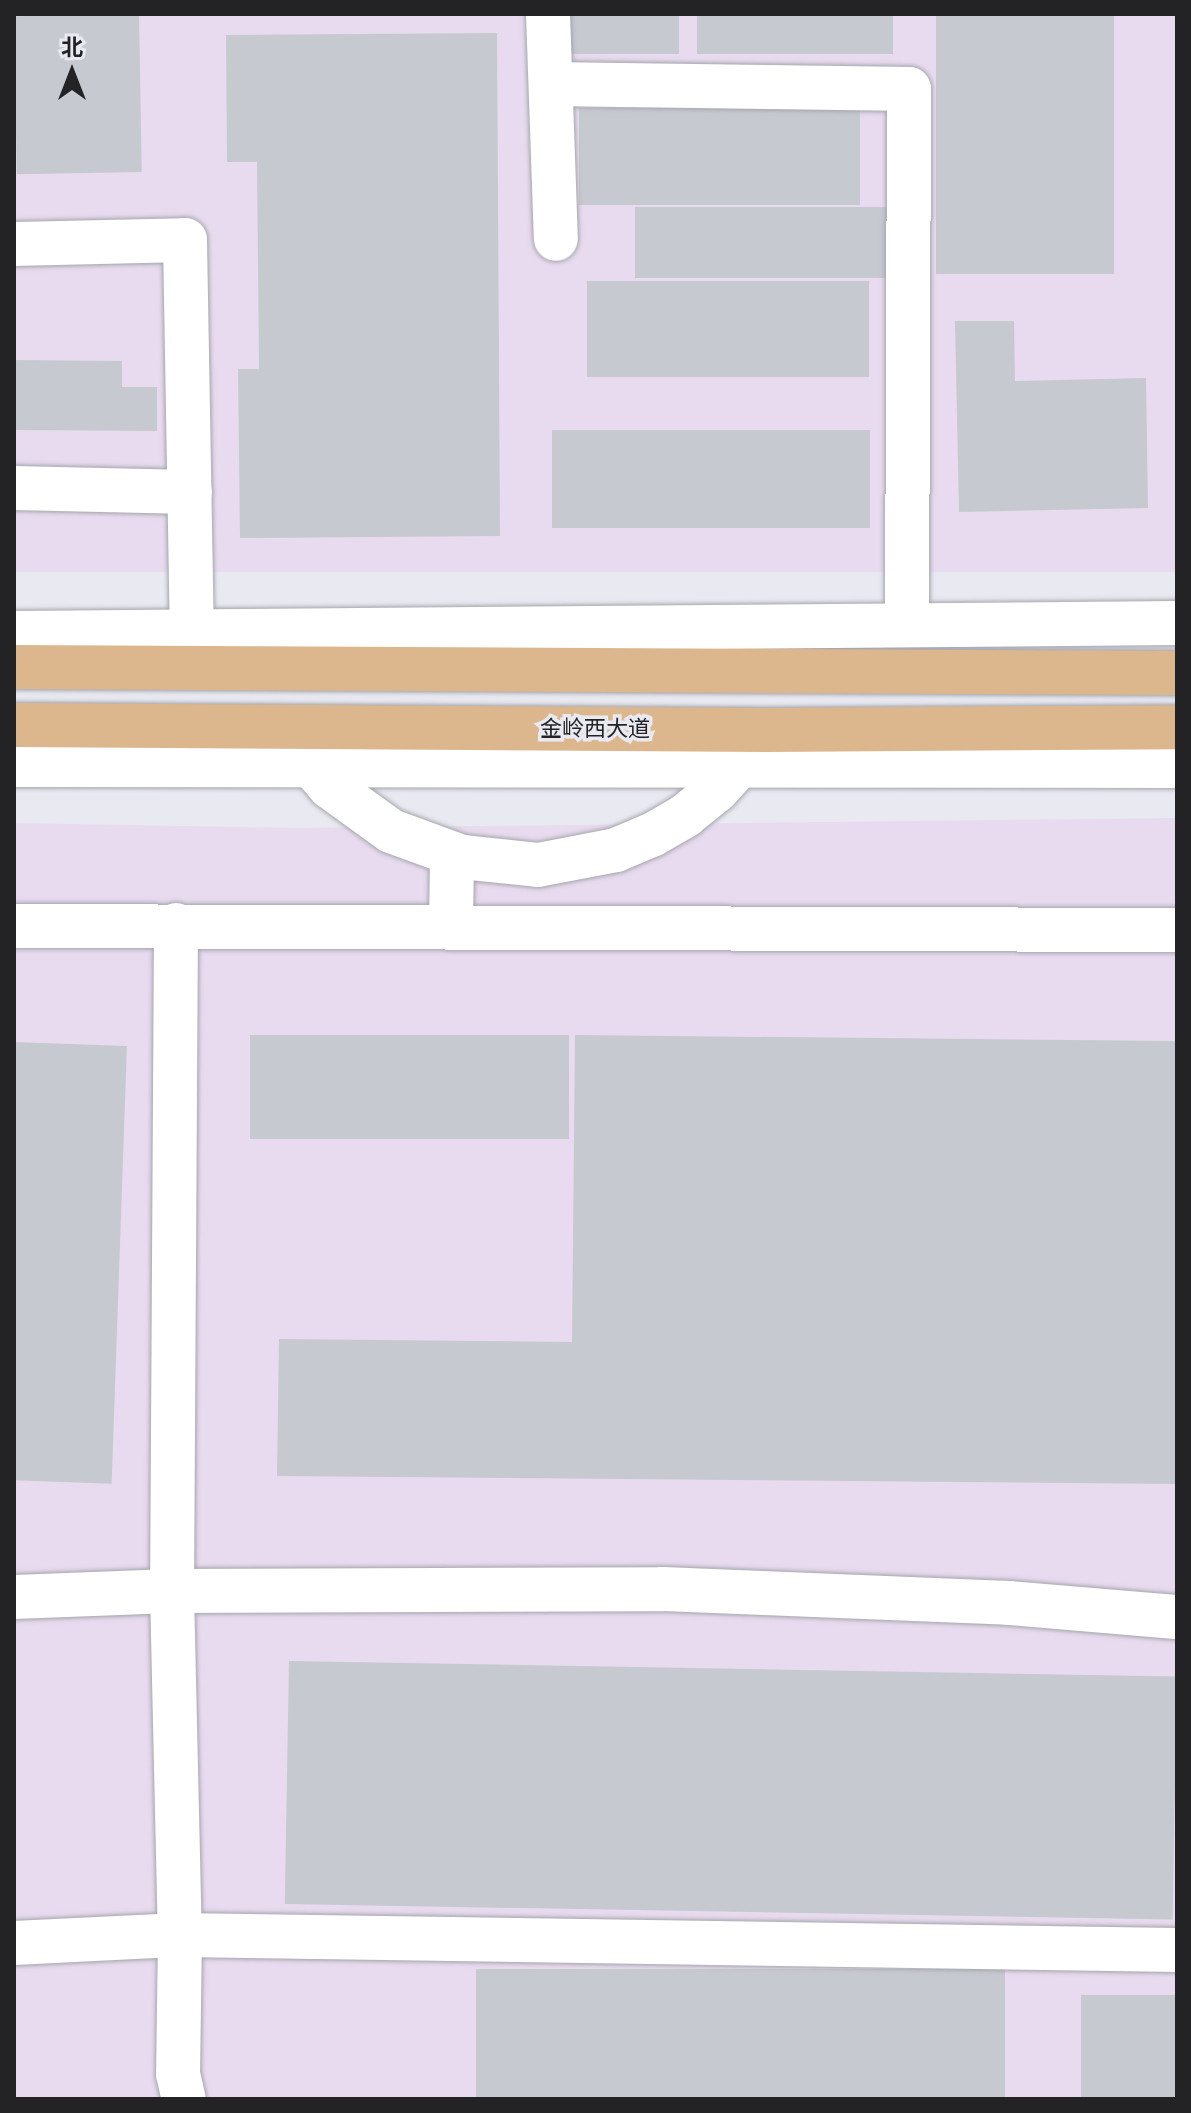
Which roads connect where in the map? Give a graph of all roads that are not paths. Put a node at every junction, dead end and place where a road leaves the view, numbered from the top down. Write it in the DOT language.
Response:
graph roads {
  1 [pos="548,14"];
  2 [pos="553,84"];
  3 [pos="556,239"];
  4 [pos="14,244"];
  5 [pos="14,488"];
  6 [pos="190,492"];
  7 [pos="1177,623"];
  8 [pos="907,625"];
  9 [pos="192,631"];
  10 [pos="14,633"];
  11 [pos="14,667"];
  12 [pos="1177,673"];
  13 [pos="14,725"];
  14 [pos="1177,727"];
  15 [pos="284,728"];
  16 [pos="767,730"];
  17 [pos="14,765"];
  18 [pos="311,766"];
  19 [pos="1177,766"];
  20 [pos="738,768"];
  21 [pos="452,854"];
  22 [pos="570,861"];
  23 [pos="176,925"];
  24 [pos="14,926"];
  25 [pos="451,927"];
  26 [pos="572,928"];
  27 [pos="1177,930"];
  28 [pos="172,1591"];
  29 [pos="14,1597"];
  30 [pos="1177,1617"];
  31 [pos="180,1935"];
  32 [pos="14,1943"];
  33 [pos="1177,1950"];
  34 [pos="184,2099"];
  1 -- 2 [label="street"];
  2 -- 3 [label="street"];
  2 -- 8 [label="street"];
  4 -- 6 [label="street"];
  5 -- 6 [label="street"];
  6 -- 9 [label="street"];
  7 -- 8 [label="street"];
  8 -- 9 [label="street"];
  9 -- 10 [label="street"];
  11 -- 12 [label="main road"];
  13 -- 15 [label="main road, 金岭西大道"];
  14 -- 16 [label="main road, 金岭西大道"];
  15 -- 16 [label="main road, 金岭西大道"];
  15 -- 18 [label="street"];
  16 -- 20 [label="street"];
  17 -- 18 [label="street"];
  18 -- 20 [label="street"];
  18 -- 21 [label="street"];
  19 -- 20 [label="street"];
  20 -- 22 [label="street"];
  21 -- 22 [label="street"];
  21 -- 25 [label="street"];
  22 -- 26 [label="street"];
  23 -- 24 [label="street"];
  23 -- 25 [label="street"];
  23 -- 28 [label="street"];
  25 -- 26 [label="street"];
  26 -- 27 [label="street"];
  28 -- 29 [label="street"];
  28 -- 30 [label="street"];
  28 -- 31 [label="street"];
  31 -- 32 [label="street"];
  31 -- 33 [label="street"];
  31 -- 34 [label="street"];
}
